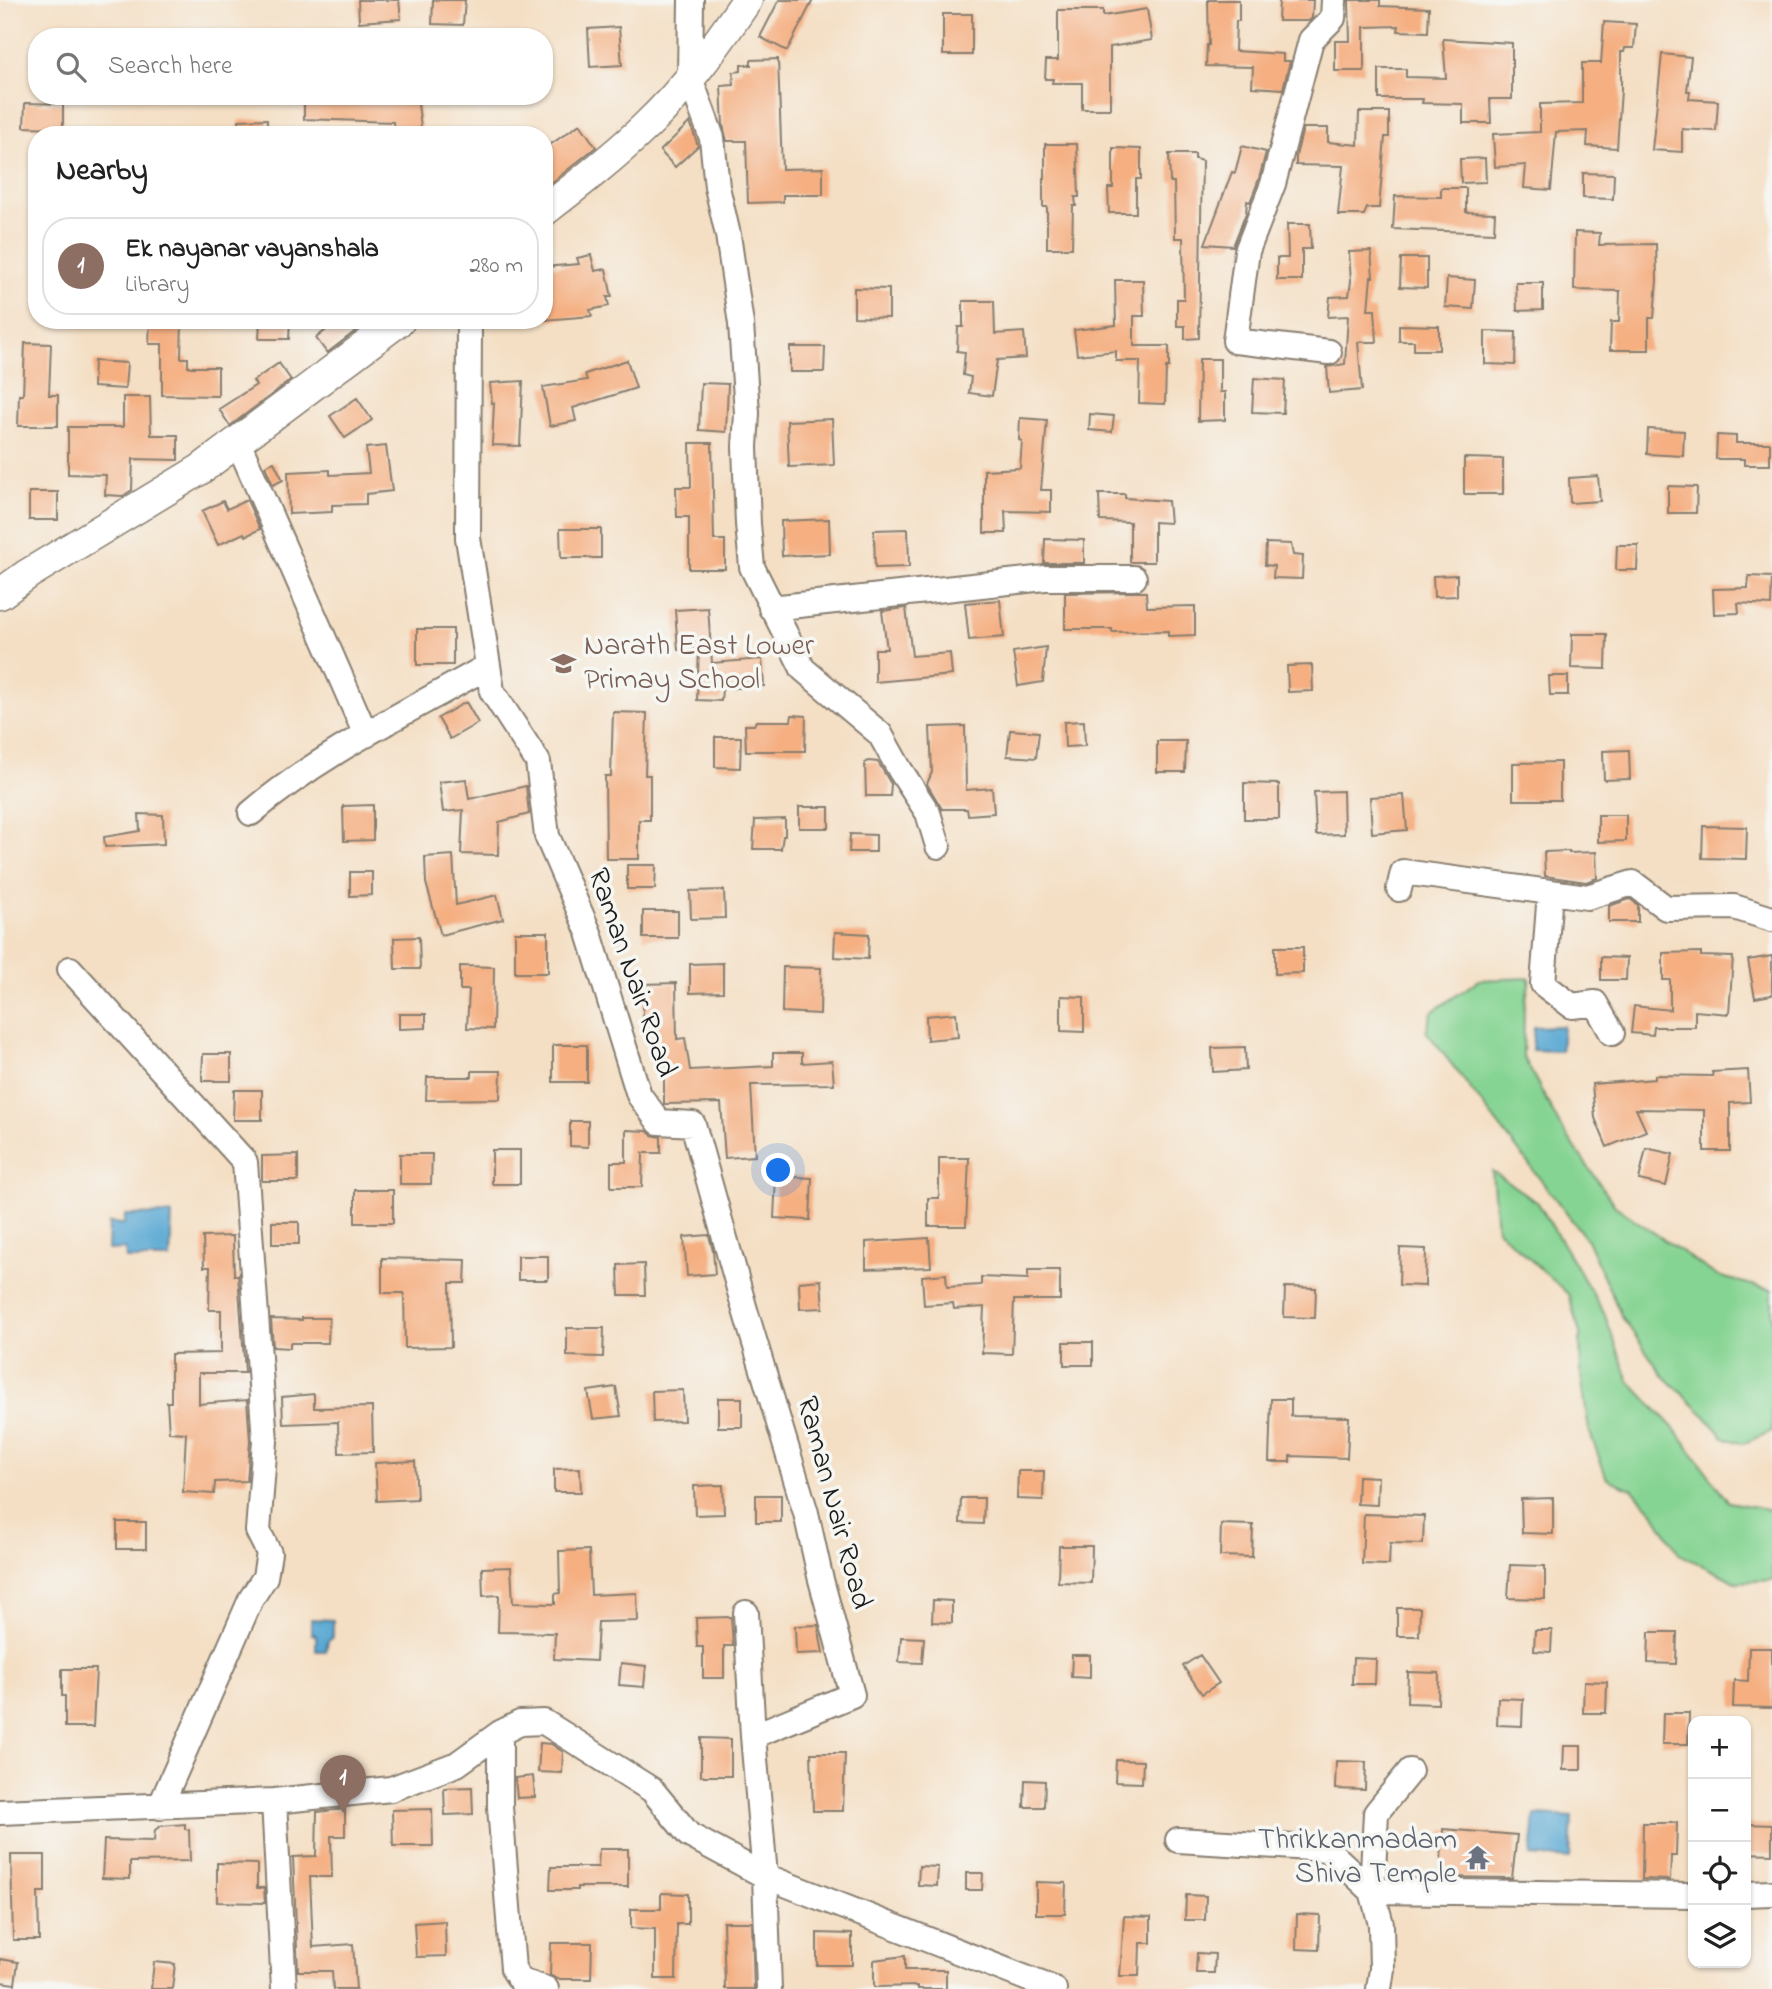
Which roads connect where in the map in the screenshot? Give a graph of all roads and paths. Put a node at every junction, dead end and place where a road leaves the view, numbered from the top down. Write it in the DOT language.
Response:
graph roads {
  1 [pos="691,0"];
  2 [pos="747,0"];
  3 [pos="1334,9"];
  4 [pos="690,78"];
  5 [pos="553,204"];
  6 [pos="388,329"];
  7 [pos="469,329"];
  8 [pos="1329,352"];
  9 [pos="238,442"];
  10 [pos="1134,578"];
  11 [pos="0,594"];
  12 [pos="771,608"];
  13 [pos="488,666"];
  14 [pos="366,735"];
  15 [pos="251,813"];
  16 [pos="938,846"];
  17 [pos="1399,889"];
  18 [pos="1550,892"];
  19 [pos="1772,919"];
  20 [pos="70,969"];
  21 [pos="1612,1033"];
  22 [pos="747,1613"];
  23 [pos="500,1733"];
  24 [pos="753,1736"];
  25 [pos="1410,1771"];
  26 [pos="274,1801"];
  27 [pos="160,1807"];
  28 [pos="0,1812"];
  29 [pos="1178,1840"];
  30 [pos="765,1876"];
  31 [pos="1372,1891"];
  32 [pos="1772,1893"];
  33 [pos="1751,1894"];
  34 [pos="1688,1895"];
  35 [pos="284,1989"];
  36 [pos="546,1989"];
  37 [pos="769,1989"];
  38 [pos="1054,1989"];
  39 [pos="1379,1989"];
  1 -- 4 [label="street"];
  2 -- 4 [label="main road"];
  3 -- 8 [label="street"];
  4 -- 5 [label="main road"];
  4 -- 12 [label="street"];
  6 -- 9 [label="main road"];
  7 -- 13 [label="street, Raman Nair Road"];
  9 -- 11 [label="main road"];
  9 -- 14 [label="street"];
  10 -- 12 [label="street"];
  12 -- 16 [label="street"];
  13 -- 14 [label="street"];
  13 -- 24 [label="street, Raman Nair Road"];
  14 -- 15 [label="street"];
  17 -- 18 [label="street"];
  18 -- 19 [label="street"];
  18 -- 21 [label="street"];
  20 -- 27 [label="street"];
  22 -- 24 [label="street"];
  23 -- 26 [label="street"];
  23 -- 30 [label="street"];
  23 -- 36 [label="street"];
  24 -- 30 [label="street"];
  25 -- 31 [label="street"];
  26 -- 27 [label="street"];
  26 -- 35 [label="street"];
  27 -- 28 [label="street"];
  29 -- 31 [label="street"];
  30 -- 37 [label="street"];
  30 -- 38 [label="street"];
  31 -- 34 [label="street"];
  31 -- 39 [label="street"];
  32 -- 33 [label="street"];
}
